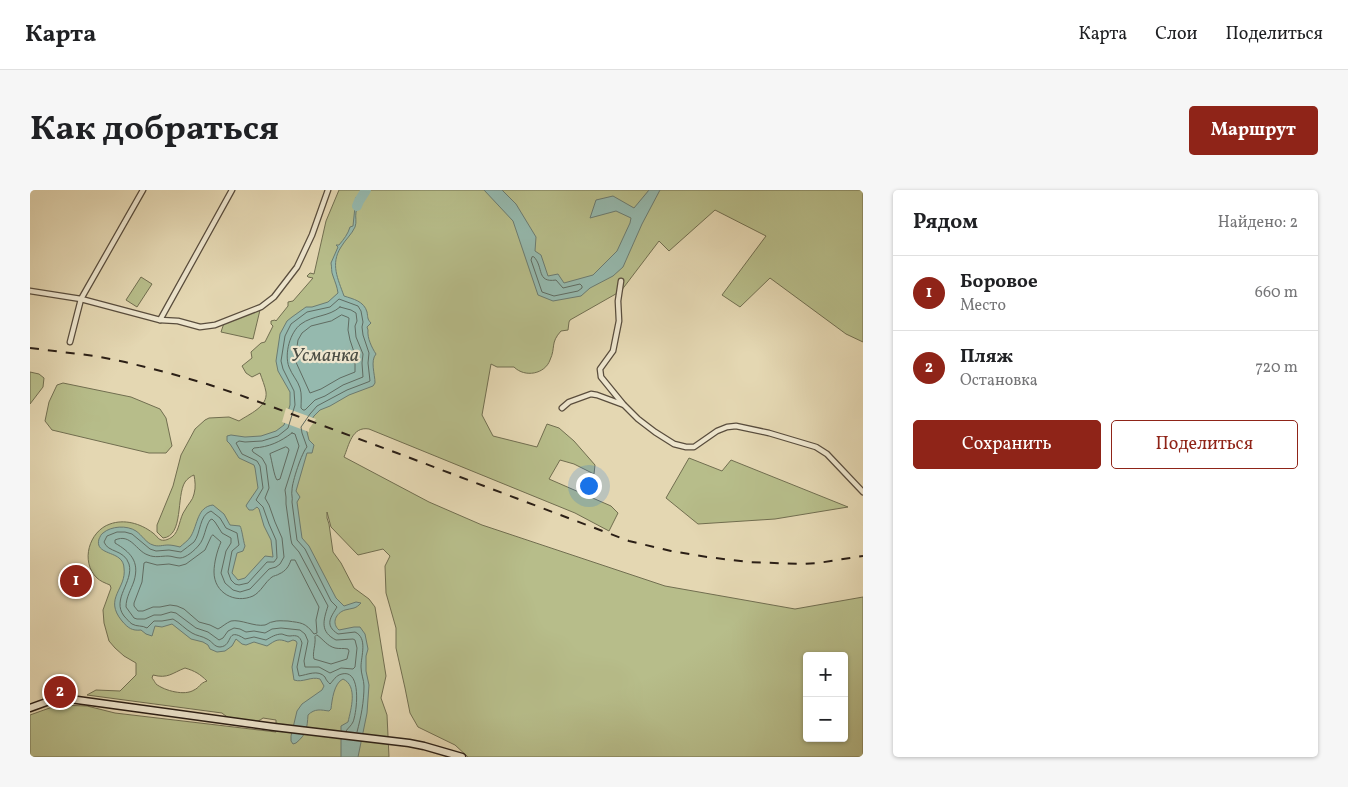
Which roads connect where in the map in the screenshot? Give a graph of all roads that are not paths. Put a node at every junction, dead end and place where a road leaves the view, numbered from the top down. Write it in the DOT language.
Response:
graph roads {
  1 [pos="143,190"];
  2 [pos="232,190"];
  3 [pos="328,190"];
  4 [pos="621,281"];
  5 [pos="30,291"];
  6 [pos="81,299"];
  7 [pos="160,320"];
  8 [pos="70,342"];
  9 [pos="624,405"];
  10 [pos="562,408"];
  11 [pos="863,492"];
  12 [pos="30,708"];
  13 [pos="462,757"];
  1 -- 6 [label="street"];
  2 -- 7 [label="street"];
  3 -- 7 [label="street"];
  4 -- 9 [label="street"];
  5 -- 6 [label="street"];
  6 -- 7 [label="street"];
  6 -- 8 [label="street"];
  9 -- 10 [label="street"];
  9 -- 11 [label="street"];
  12 -- 13 [label="street"];
}
